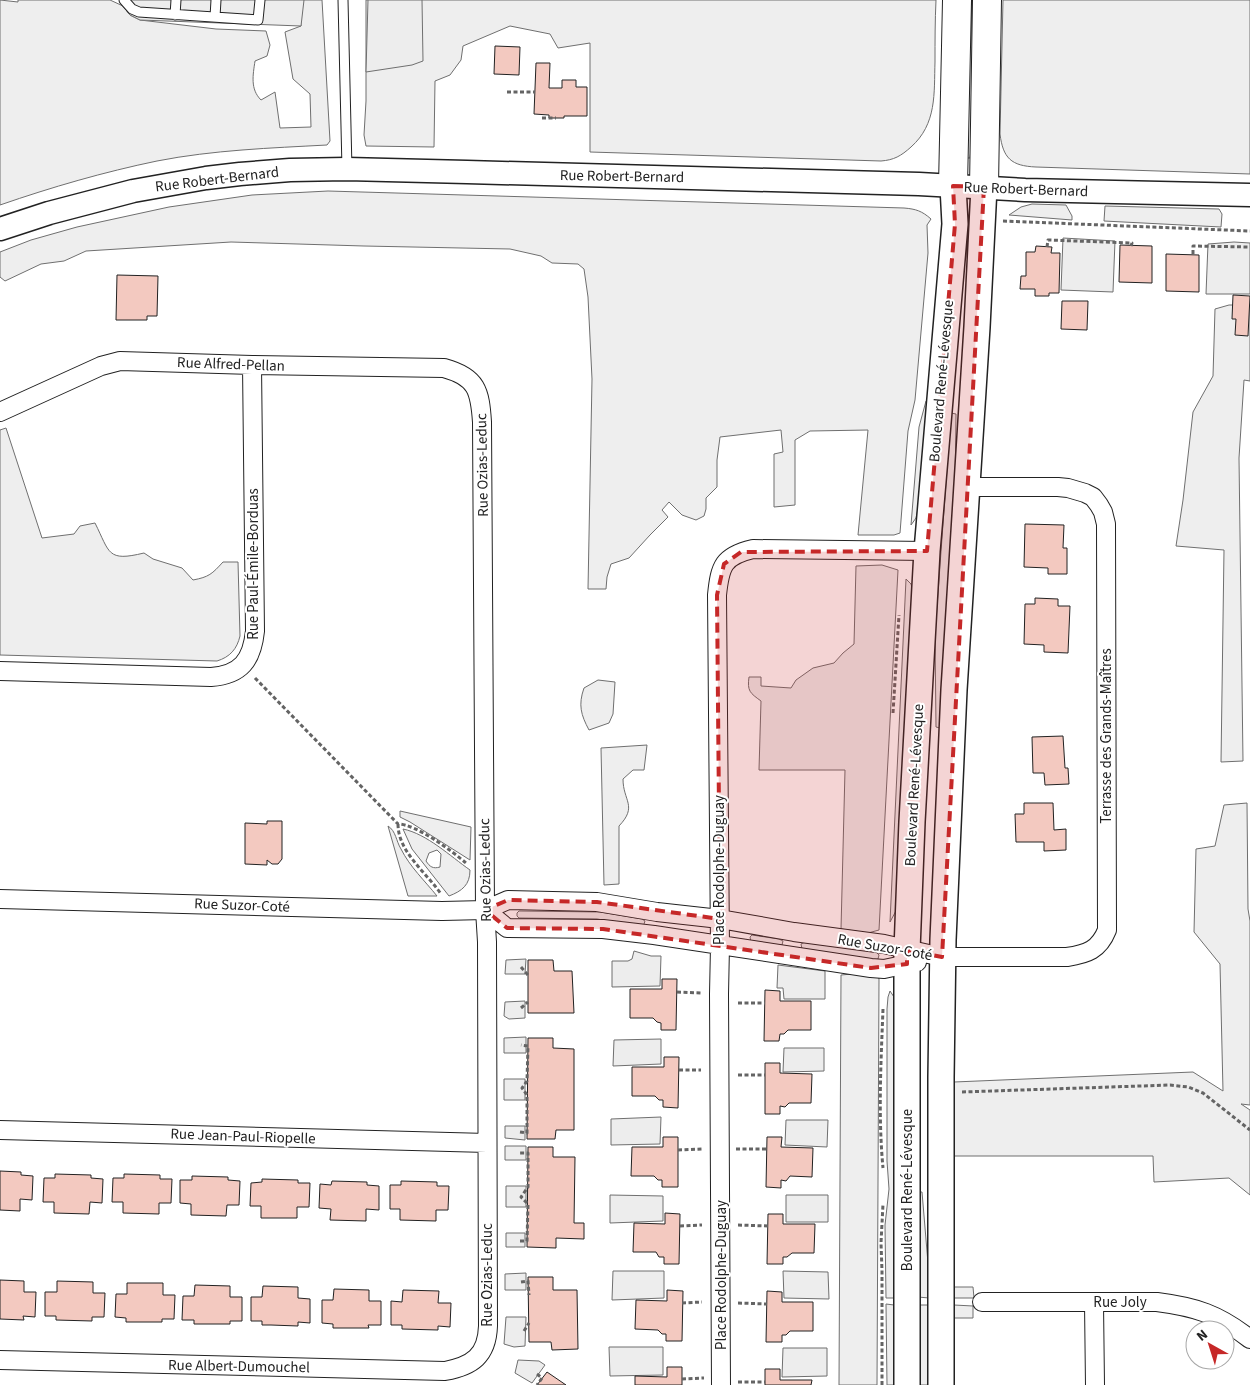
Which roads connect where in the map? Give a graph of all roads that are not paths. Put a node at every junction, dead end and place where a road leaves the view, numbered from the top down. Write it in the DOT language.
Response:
graph roads {
  1 [pos="124,0"];
  2 [pos="176,0"];
  3 [pos="216,0"];
  4 [pos="260,0"];
  5 [pos="343,0"];
  6 [pos="957,0"];
  7 [pos="987,0"];
  8 [pos="175,14"];
  9 [pos="215,17"];
  10 [pos="347,169"];
  11 [pos="953,186"];
  12 [pos="984,187"];
  13 [pos="1250,195"];
  14 [pos="0,229"];
  15 [pos="252,365"];
  16 [pos="470,380"];
  17 [pos="0,412"];
  18 [pos="967,487"];
  19 [pos="927,551"];
  20 [pos="0,671"];
  21 [pos="0,899"];
  22 [pos="485,910"];
  23 [pos="657,912"];
  24 [pos="720,919"];
  25 [pos="794,932"];
  26 [pos="654,935"];
  27 [pos="720,946"];
  28 [pos="791,956"];
  29 [pos="907,957"];
  30 [pos="942,957"];
  31 [pos="0,1130"];
  32 [pos="487,1143"];
  33 [pos="982,1302"];
  34 [pos="1094,1303"];
  35 [pos="1250,1339"];
  36 [pos="475,1359"];
  37 [pos="0,1360"];
  38 [pos="721,1384"];
  39 [pos="907,1385"];
  40 [pos="941,1385"];
  41 [pos="1094,1385"];
  1 -- 8 [label="lane"];
  2 -- 8 [label="lane"];
  3 -- 9 [label="lane"];
  4 -- 9 [label="lane"];
  5 -- 10 [label="lane"];
  6 -- 11 [label="highway"];
  7 -- 12 [label="highway"];
  8 -- 9 [label="lane"];
  10 -- 11 [label="street, Rue Robert-Bernard"];
  10 -- 14 [label="street, Rue Robert-Bernard"];
  11 -- 12 [label="street, Rue Robert-Bernard"];
  11 -- 19 [label="main road, Boulevard René-Lévesque"];
  12 -- 13 [label="street, Rue Robert-Bernard"];
  12 -- 18 [label="main road, Boulevard René-Lévesque"];
  15 -- 16 [label="street, Rue Alfred-Pellan"];
  15 -- 17 [label="street, Rue Alfred-Pellan"];
  15 -- 20 [label="street, Rue Paul-Émile-Borduas"];
  16 -- 22 [label="street, Rue Ozias-Leduc"];
  18 -- 30 [label="main road, Boulevard René-Lévesque"];
  18 -- 30 [label="street, Terrasse des Grands-Maîtres"];
  19 -- 24 [label="street, Place Rodolphe-Duguay"];
  19 -- 29 [label="main road, Boulevard René-Lévesque"];
  21 -- 22 [label="street, Rue Suzor-Coté"];
  22 -- 23 [label="street, Rue Suzor-Coté"];
  22 -- 26 [label="street, Rue Suzor-Coté"];
  22 -- 32 [label="street, Rue Ozias-Leduc"];
  23 -- 24 [label="street, Rue Suzor-Coté"];
  23 -- 26 [label="street"];
  24 -- 25 [label="street, Rue Suzor-Coté"];
  24 -- 27 [label="street, Place Rodolphe-Duguay"];
  25 -- 28 [label="street"];
  25 -- 29 [label="street, Rue Suzor-Coté"];
  26 -- 27 [label="street, Rue Suzor-Coté"];
  27 -- 28 [label="street, Rue Suzor-Coté"];
  27 -- 38 [label="street, Place Rodolphe-Duguay"];
  28 -- 29 [label="street, Rue Suzor-Coté"];
  29 -- 30 [label="street, Rue Suzor-Coté"];
  29 -- 39 [label="main road, Boulevard René-Lévesque"];
  30 -- 40 [label="main road, Boulevard René-Lévesque"];
  31 -- 32 [label="street, Rue Jean-Paul-Riopelle"];
  32 -- 36 [label="street, Rue Ozias-Leduc"];
  33 -- 34 [label="street, Rue Joly"];
  34 -- 35 [label="street, Rue Joly"];
  34 -- 41 [label="street"];
  36 -- 37 [label="street, Rue Albert-Dumouchel"];
}
